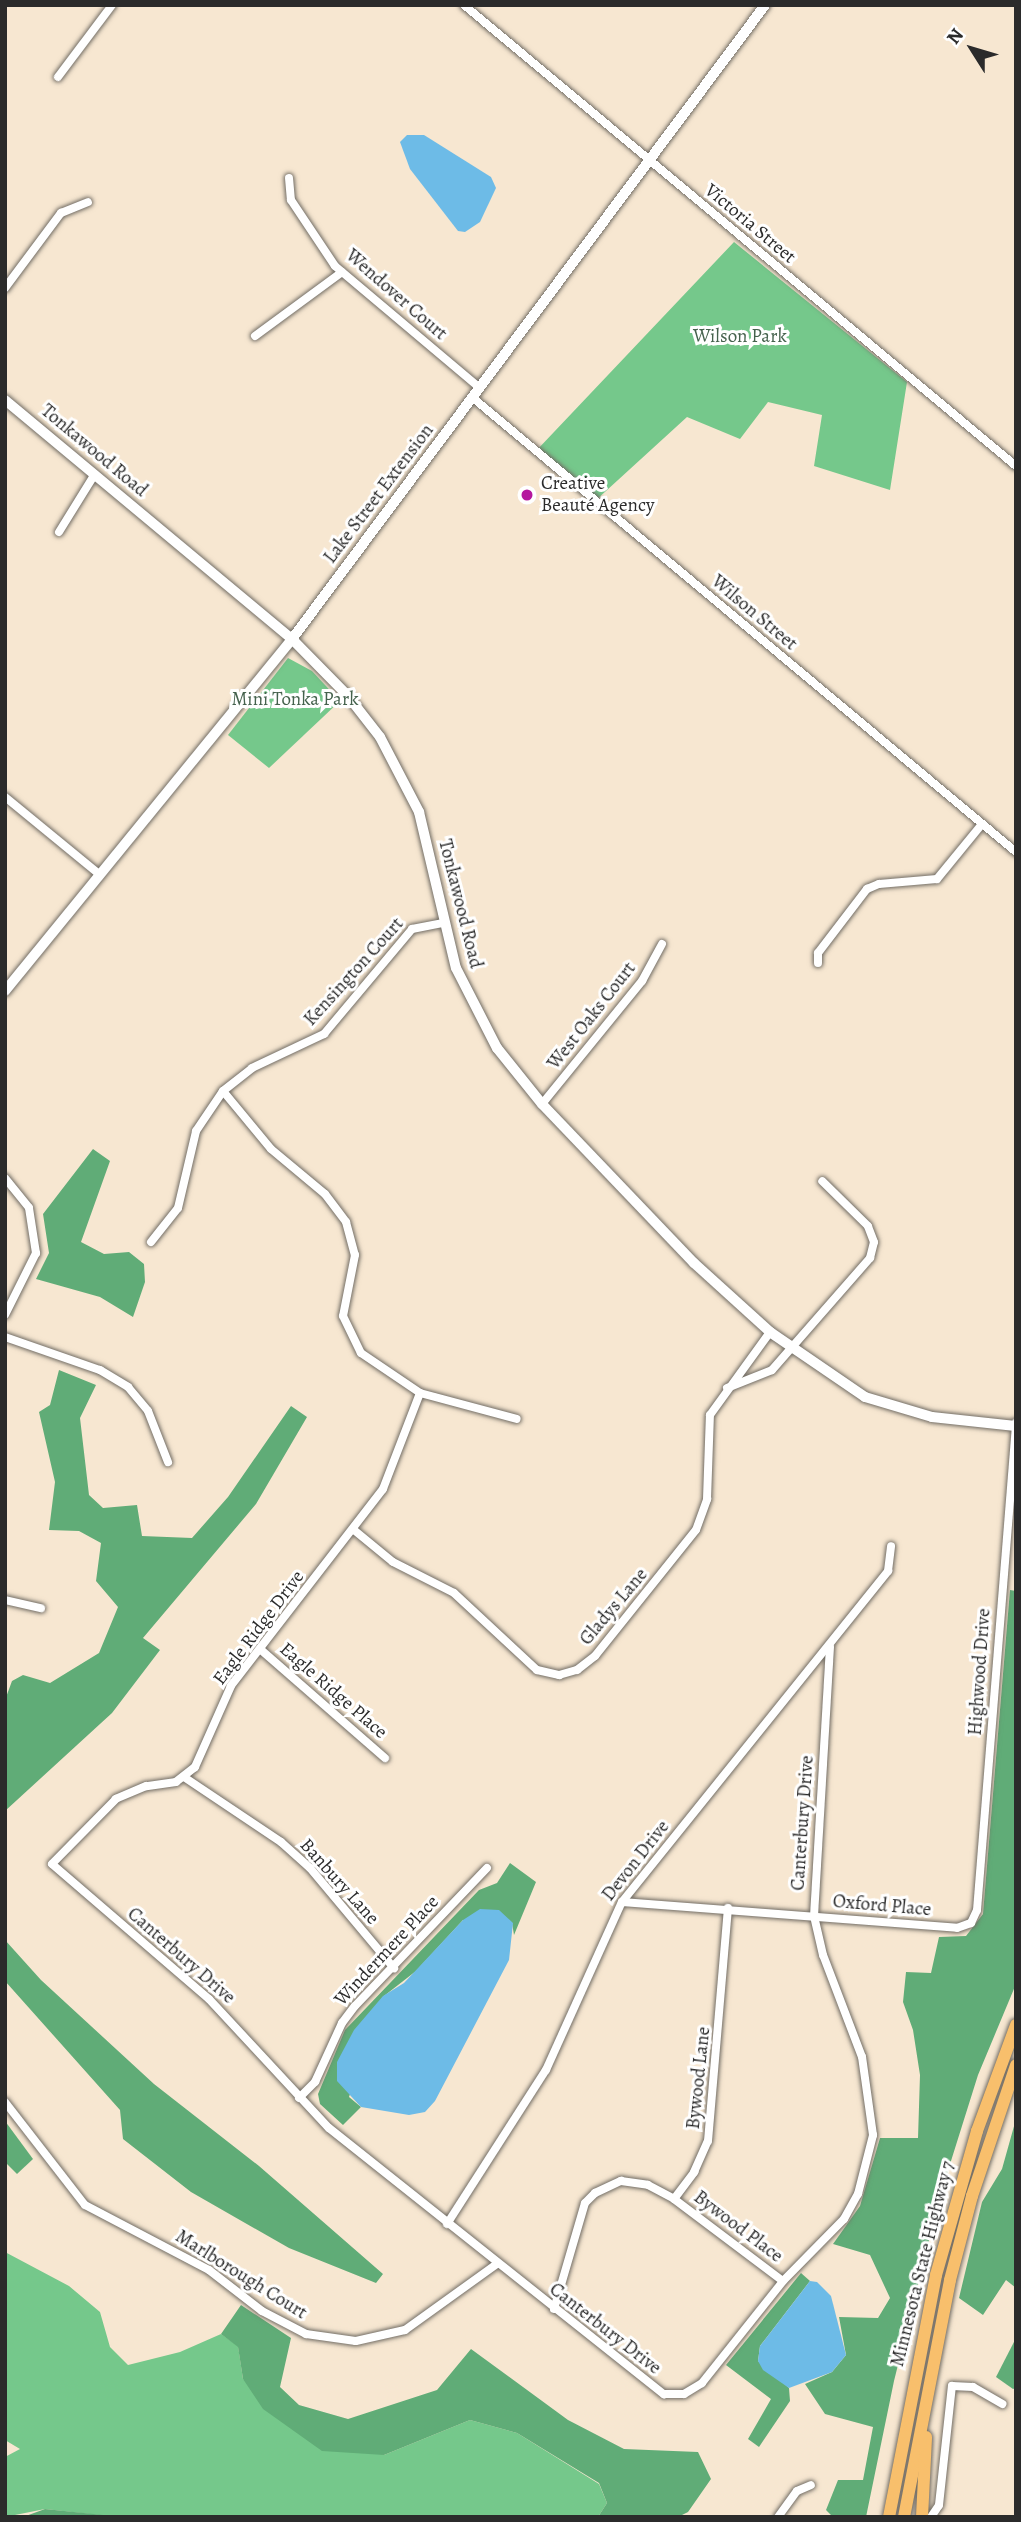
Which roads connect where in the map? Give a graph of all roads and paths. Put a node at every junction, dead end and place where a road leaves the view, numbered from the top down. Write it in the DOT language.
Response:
graph roads {
  1 [pos="112,5"];
  2 [pos="464,5"];
  3 [pos="765,5"];
  4 [pos="58,77"];
  5 [pos="649,162"];
  6 [pos="289,178"];
  7 [pos="88,202"];
  8 [pos="342,272"];
  9 [pos="5,288"];
  10 [pos="255,336"];
  11 [pos="481,388"];
  12 [pos="473,398"];
  13 [pos="5,400"];
  14 [pos="1016,466"];
  15 [pos="95,474"];
  16 [pos="59,532"];
  17 [pos="292,639"];
  18 [pos="5,797"];
  19 [pos="982,824"];
  20 [pos="1016,852"];
  21 [pos="99,873"];
  22 [pos="443,923"];
  23 [pos="662,944"];
  24 [pos="818,963"];
  25 [pos="5,991"];
  26 [pos="223,1091"];
  27 [pos="542,1104"];
  28 [pos="5,1178"];
  29 [pos="822,1181"];
  30 [pos="151,1242"];
  31 [pos="5,1315"];
  32 [pos="770,1332"];
  33 [pos="5,1337"];
  34 [pos="792,1349"];
  35 [pos="727,1388"];
  36 [pos="420,1393"];
  37 [pos="517,1419"];
  38 [pos="1016,1425"];
  39 [pos="168,1462"];
  40 [pos="354,1530"];
  41 [pos="891,1546"];
  42 [pos="5,1600"];
  43 [pos="41,1608"];
  44 [pos="830,1646"];
  45 [pos="260,1649"];
  46 [pos="385,1758"];
  47 [pos="184,1777"];
  48 [pos="487,1868"];
  49 [pos="622,1902"];
  50 [pos="728,1908"];
  51 [pos="814,1916"];
  52 [pos="971,1923"];
  53 [pos="394,1968"];
  54 [pos="1016,2025"];
  55 [pos="1016,2065"];
  56 [pos="299,2098"];
  57 [pos="5,2102"];
  58 [pos="674,2199"];
  59 [pos="447,2224"];
  60 [pos="498,2264"];
  61 [pos="783,2281"];
  62 [pos="554,2309"];
  63 [pos="926,2399"];
  64 [pos="1002,2404"];
  65 [pos="811,2485"];
  66 [pos="778,2517"];
  67 [pos="889,2517"];
  68 [pos="904,2517"];
  69 [pos="922,2517"];
  70 [pos="931,2517"];
  1 -- 4 [label="street"];
  2 -- 5 [label="street, Victoria Street"];
  3 -- 5 [label="street, Lake Street Extension"];
  5 -- 11 [label="street, Lake Street Extension"];
  5 -- 14 [label="street, Victoria Street"];
  6 -- 8 [label="street, Wendover Court"];
  7 -- 9 [label="street"];
  8 -- 10 [label="street"];
  8 -- 11 [label="street, Wendover Court"];
  11 -- 12 [label="street, Lake Street Extension"];
  12 -- 17 [label="street, Lake Street Extension"];
  12 -- 19 [label="street, Wilson Street"];
  13 -- 15 [label="street, Tonkawood Road"];
  15 -- 16 [label="street"];
  15 -- 17 [label="street, Tonkawood Road"];
  17 -- 21 [label="street, Lake Street Extension"];
  17 -- 22 [label="street, Tonkawood Road"];
  18 -- 21 [label="street"];
  19 -- 20 [label="street, Wilson Street"];
  19 -- 24 [label="street"];
  21 -- 25 [label="street, Lake Street Extension"];
  22 -- 26 [label="street, Kensington Court"];
  22 -- 27 [label="street, Tonkawood Road"];
  23 -- 27 [label="street, West Oaks Court"];
  26 -- 30 [label="street, Kensington Court"];
  26 -- 36 [label="street"];
  27 -- 32 [label="street, Tonkawood Road"];
  28 -- 31 [label="street"];
  29 -- 34 [label="street"];
  32 -- 34 [label="street, Tonkawood Road"];
  32 -- 35 [label="street, Gladys Lane"];
  33 -- 39 [label="street"];
  34 -- 35 [label="street"];
  34 -- 38 [label="street, Tonkawood Road"];
  35 -- 40 [label="street, Gladys Lane"];
  36 -- 37 [label="street"];
  36 -- 40 [label="street, Eagle Ridge Drive"];
  38 -- 52 [label="street, Highwood Drive"];
  40 -- 45 [label="street, Eagle Ridge Drive"];
  41 -- 44 [label="street, Devon Drive"];
  42 -- 43 [label="street"];
  44 -- 49 [label="street, Devon Drive"];
  44 -- 51 [label="street, Canterbury Drive"];
  45 -- 46 [label="street, Eagle Ridge Place"];
  45 -- 47 [label="street, Eagle Ridge Drive"];
  47 -- 53 [label="street, Banbury Lane"];
  47 -- 56 [label="street, Canterbury Drive"];
  48 -- 53 [label="street, Windermere Place"];
  49 -- 50 [label="street, Oxford Place"];
  49 -- 59 [label="street, Devon Drive"];
  50 -- 51 [label="street, Oxford Place"];
  50 -- 58 [label="street, Bywood Lane"];
  51 -- 52 [label="street, Oxford Place"];
  51 -- 61 [label="street, Canterbury Drive"];
  53 -- 56 [label="street, Windermere Place"];
  54 -- 67 [label="main road, Minnesota State Highway 7"];
  55 -- 63 [label="main road, Minnesota State Highway 7"];
  56 -- 59 [label="street, Canterbury Drive"];
  57 -- 60 [label="street, Marlborough Court"];
  58 -- 61 [label="street, Bywood Place"];
  58 -- 62 [label="street"];
  59 -- 60 [label="street, Canterbury Drive"];
  60 -- 62 [label="street, Canterbury Drive"];
  61 -- 62 [label="street, Canterbury Drive"];
  63 -- 68 [label="main road, Minnesota State Highway 7"];
  63 -- 69 [label="main road"];
  64 -- 70 [label="street"];
  65 -- 66 [label="street"];
}
